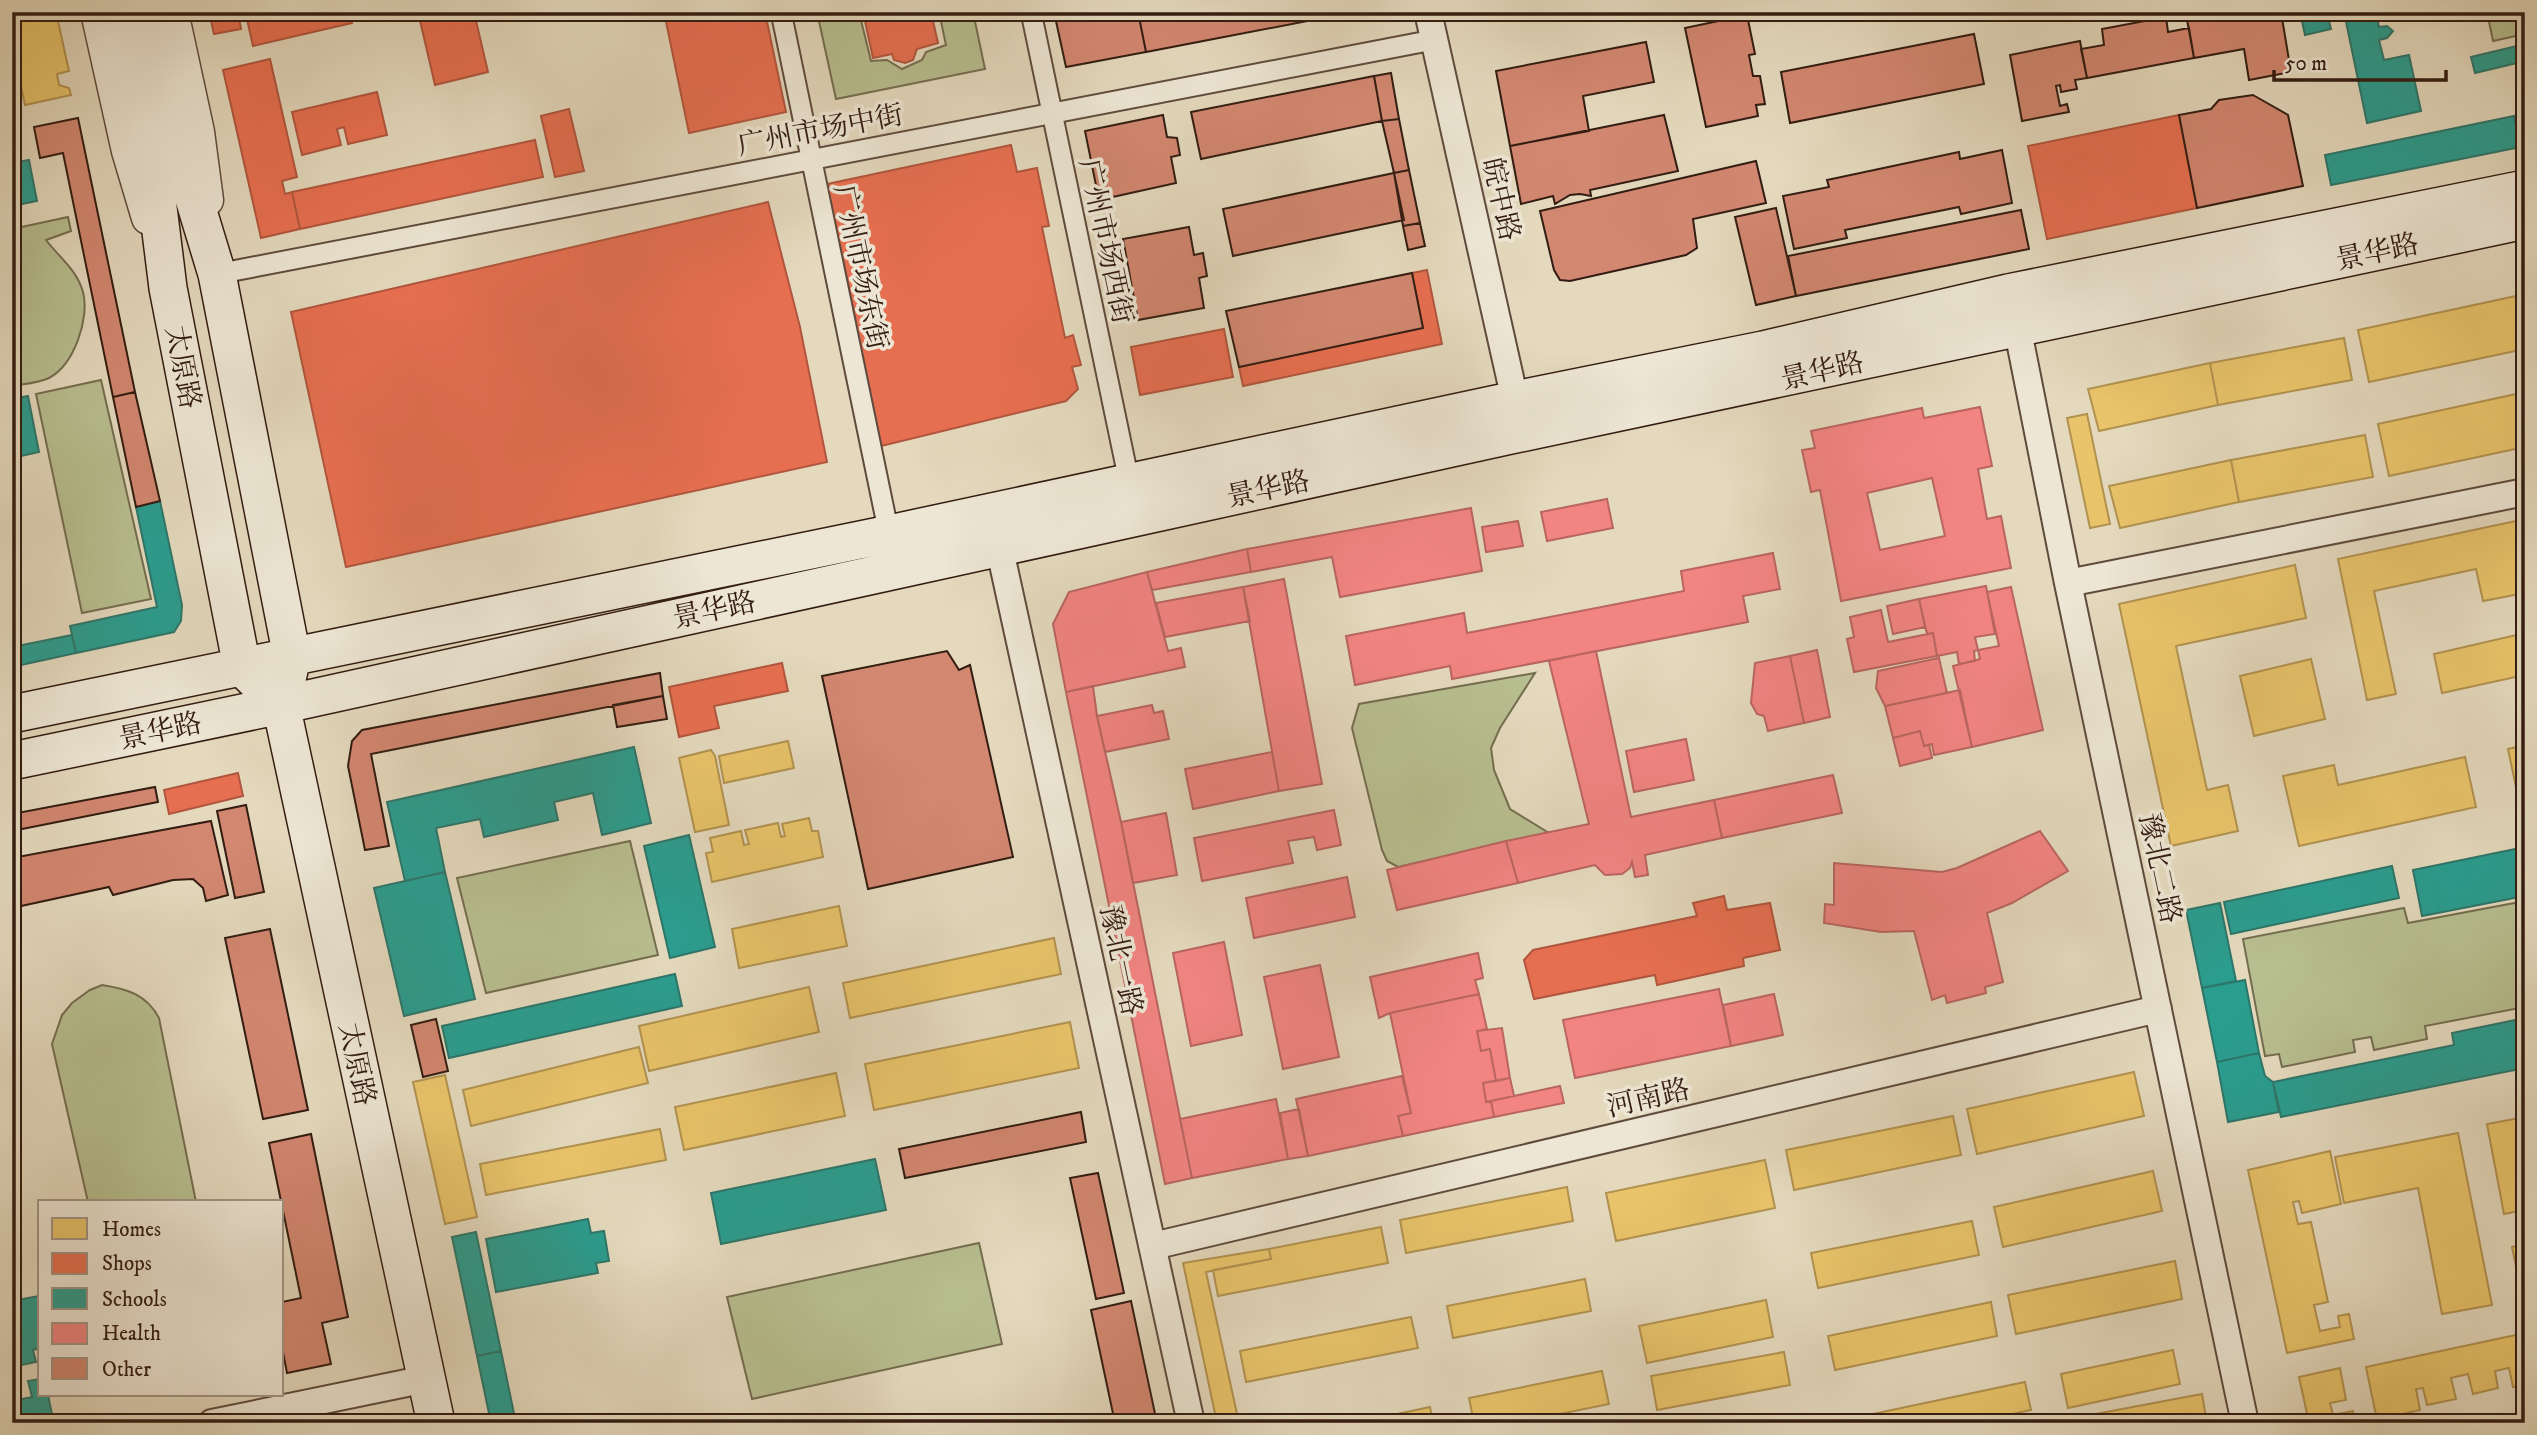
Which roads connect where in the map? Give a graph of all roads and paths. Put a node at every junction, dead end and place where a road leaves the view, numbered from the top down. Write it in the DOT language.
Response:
graph roads {
  1 [pos="97,12"];
  2 [pos="122,12"];
  3 [pos="149,12"];
  4 [pos="172,12"];
  5 [pos="780,12"];
  6 [pos="1031,12"];
  7 [pos="1428,12"];
  8 [pos="1433,40"];
  9 [pos="1052,113"];
  10 [pos="811,159"];
  11 [pos="2525,189"];
  12 [pos="2525,220"];
  13 [pos="218,274"];
  14 [pos="168,288"];
  15 [pos="2017,326"];
  16 [pos="1515,400"];
  17 [pos="1129,481"];
  18 [pos="2525,492"];
  19 [pos="991,510"];
  20 [pos="889,534"];
  21 [pos="1000,547"];
  22 [pos="2068,583"];
  23 [pos="292,657"];
  24 [pos="242,667"];
  25 [pos="281,705"];
  26 [pos="12,714"];
  27 [pos="12,761"];
  28 [pos="2158,1009"];
  29 [pos="1153,1246"];
  30 [pos="426,1378"];
  31 [pos="212,1423"];
  32 [pos="436,1423"];
  33 [pos="1191,1423"];
  34 [pos="2245,1423"];
  1 -- 14 [label="street"];
  2 -- 14 [label="main road, 太原路"];
  3 -- 13 [label="main road, 太原路"];
  4 -- 13 [label="street"];
  5 -- 10 [label="street, 广州市场东街"];
  6 -- 9 [label="street, 广州市场西街"];
  7 -- 8 [label="street, 皖中路"];
  8 -- 9 [label="street, 广州市场中街"];
  8 -- 16 [label="street, 皖中路"];
  9 -- 10 [label="street, 广州市场中街"];
  9 -- 17 [label="street, 广州市场西街"];
  10 -- 13 [label="street, 广州市场中街"];
  10 -- 20 [label="street, 广州市场东街"];
  11 -- 16 [label="main road, 景华路"];
  12 -- 15 [label="main road, 景华路"];
  13 -- 23 [label="main road, 太原路"];
  14 -- 24 [label="main road, 太原路"];
  15 -- 21 [label="main road, 景华路"];
  15 -- 22 [label="street, 豫北二路"];
  16 -- 17 [label="main road, 景华路"];
  17 -- 19 [label="main road, 景华路"];
  18 -- 22 [label="street"];
  19 -- 20 [label="main road, 景华路"];
  19 -- 21 [label="street, 豫北一路"];
  20 -- 23 [label="main road, 景华路"];
  21 -- 25 [label="main road, 景华路"];
  21 -- 29 [label="street, 豫北一路"];
  22 -- 28 [label="street, 豫北二路"];
  23 -- 24 [label="main road, 景华路"];
  23 -- 25 [label="main road, 太原路"];
  24 -- 25 [label="main road"];
  24 -- 26 [label="main road, 景华路"];
  25 -- 27 [label="main road, 景华路"];
  25 -- 30 [label="main road, 太原路"];
  28 -- 29 [label="street, 河南路"];
  28 -- 34 [label="street, 豫北二路"];
  29 -- 33 [label="street, 豫北一路"];
  30 -- 31 [label="street"];
  30 -- 32 [label="main road, 太原路"];
}
